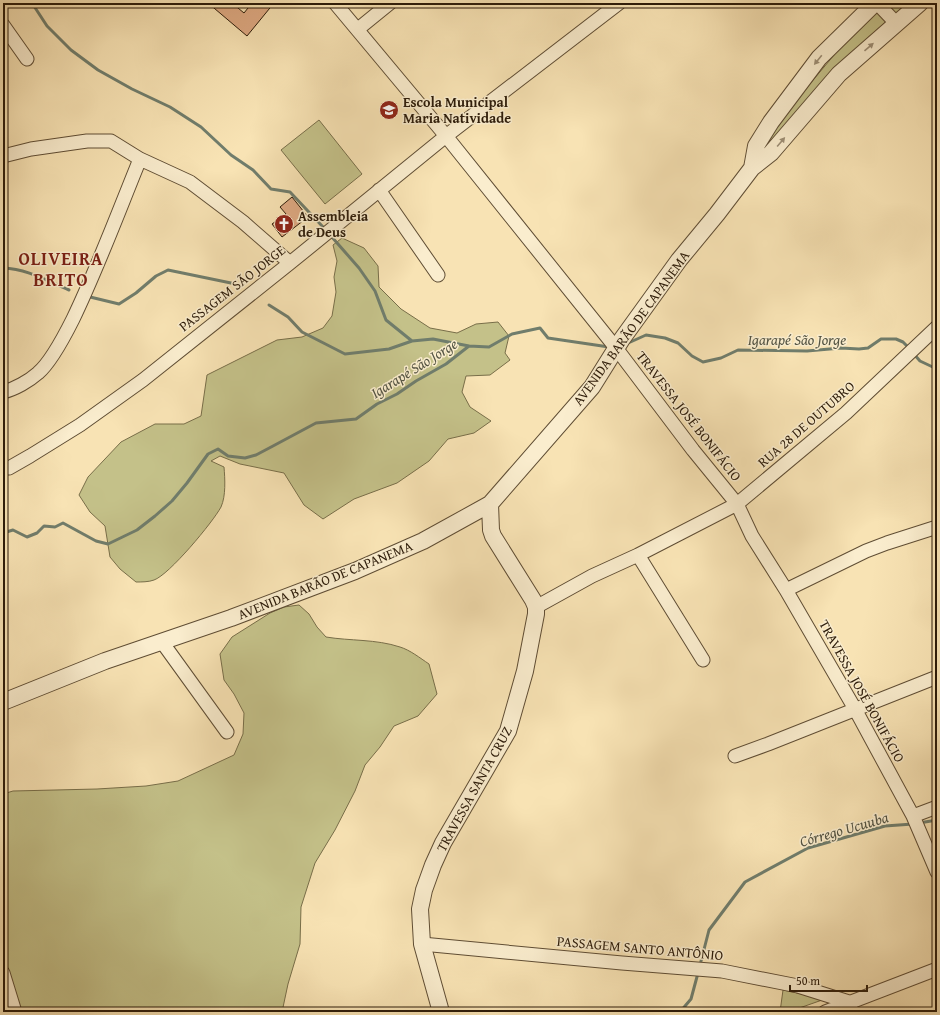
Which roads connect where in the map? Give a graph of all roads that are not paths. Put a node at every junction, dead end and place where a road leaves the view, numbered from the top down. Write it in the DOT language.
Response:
graph roads {
  1 [pos="335,3"];
  2 [pos="390,3"];
  3 [pos="619,3"];
  4 [pos="876,3"];
  5 [pos="920,3"];
  6 [pos="896,23"];
  7 [pos="3,25"];
  8 [pos="358,30"];
  9 [pos="28,59"];
  10 [pos="446,136"];
  11 [pos="3,156"];
  12 [pos="140,159"];
  13 [pos="752,168"];
  14 [pos="379,190"];
  15 [pos="290,263"];
  16 [pos="438,275"];
  17 [pos="937,327"];
  18 [pos="616,348"];
  19 [pos="3,392"];
  20 [pos="9,468"];
  21 [pos="490,504"];
  22 [pos="737,504"];
  23 [pos="937,528"];
  24 [pos="638,555"];
  25 [pos="786,590"];
  26 [pos="536,608"];
  27 [pos="162,642"];
  28 [pos="703,660"];
  29 [pos="937,677"];
  30 [pos="3,702"];
  31 [pos="855,709"];
  32 [pos="227,732"];
  33 [pos="735,756"];
  34 [pos="937,807"];
  35 [pos="912,816"];
  36 [pos="937,872"];
  37 [pos="422,944"];
  38 [pos="937,969"];
  39 [pos="3,973"];
  40 [pos="852,1003"];
  41 [pos="15,1012"];
  42 [pos="441,1012"];
  43 [pos="825,1012"];
  1 -- 8 [label="street, TRAVESSA JOSÉ BONIFÁCIO"];
  2 -- 8 [label="street"];
  3 -- 10 [label="street, PASSAGEM SÃO JORGE"];
  4 -- 6 [label="street"];
  4 -- 13 [label="street, AVENIDA BARÃO DE CAPANEMA, one-way"];
  5 -- 6 [label="street, AVENIDA BARÃO DE CAPANEMA"];
  13 -- 6 [label="street, AVENIDA BARÃO DE CAPANEMA, one-way"];
  7 -- 9 [label="street"];
  8 -- 10 [label="street, TRAVESSA JOSÉ BONIFÁCIO"];
  10 -- 14 [label="street, PASSAGEM SÃO JORGE"];
  10 -- 18 [label="street, TRAVESSA JOSÉ BONIFÁCIO"];
  11 -- 12 [label="street"];
  12 -- 15 [label="street"];
  12 -- 19 [label="street"];
  13 -- 18 [label="street, AVENIDA BARÃO DE CAPANEMA"];
  14 -- 15 [label="street, PASSAGEM SÃO JORGE"];
  14 -- 16 [label="street"];
  15 -- 20 [label="street, PASSAGEM SÃO JORGE"];
  17 -- 22 [label="street, RUA 28 DE OUTUBRO"];
  18 -- 21 [label="street, AVENIDA BARÃO DE CAPANEMA"];
  18 -- 22 [label="street, TRAVESSA JOSÉ BONIFÁCIO"];
  21 -- 26 [label="street"];
  21 -- 27 [label="street, AVENIDA BARÃO DE CAPANEMA"];
  22 -- 24 [label="street, RUA 28 DE OUTUBRO"];
  22 -- 25 [label="street, TRAVESSA JOSÉ BONIFÁCIO"];
  23 -- 25 [label="street"];
  24 -- 26 [label="street, RUA 28 DE OUTUBRO"];
  24 -- 28 [label="street"];
  25 -- 31 [label="street, TRAVESSA JOSÉ BONIFÁCIO"];
  26 -- 37 [label="street, TRAVESSA SANTA CRUZ"];
  27 -- 30 [label="street, AVENIDA BARÃO DE CAPANEMA"];
  27 -- 32 [label="street"];
  29 -- 31 [label="street"];
  31 -- 33 [label="street"];
  31 -- 35 [label="street, TRAVESSA JOSÉ BONIFÁCIO"];
  34 -- 35 [label="street"];
  35 -- 36 [label="street, TRAVESSA JOSÉ BONIFÁCIO"];
  37 -- 40 [label="street, PASSAGEM SANTO ANTÔNIO"];
  37 -- 42 [label="street, TRAVESSA SANTA CRUZ"];
  38 -- 40 [label="street"];
  39 -- 41 [label="street"];
  40 -- 43 [label="street"];
}
